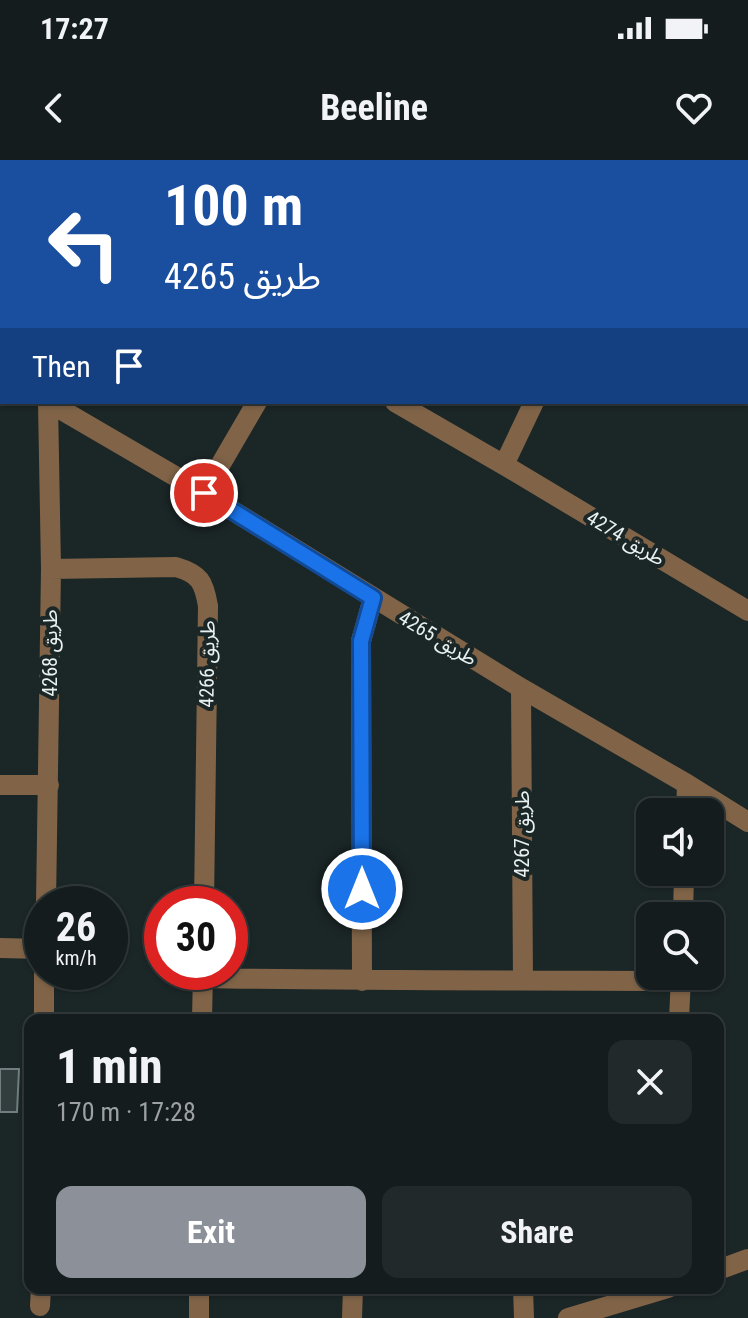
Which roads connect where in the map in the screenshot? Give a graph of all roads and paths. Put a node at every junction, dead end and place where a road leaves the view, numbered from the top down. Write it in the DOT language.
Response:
graph roads {
  1 [pos="48,404"];
  2 [pos="51,404"];
  3 [pos="256,404"];
  4 [pos="398,404"];
  5 [pos="533,404"];
  6 [pos="504,465"];
  7 [pos="204,493"];
  8 [pos="51,569"];
  9 [pos="373,598"];
  10 [pos="748,611"];
  11 [pos="521,688"];
  12 [pos="687,784"];
  13 [pos="0,785"];
  14 [pos="49,785"];
  15 [pos="686,798"];
  16 [pos="748,822"];
  17 [pos="46,886"];
  18 [pos="204,886"];
  19 [pos="0,948"];
  20 [pos="24,949"];
  21 [pos="248,977"];
  22 [pos="636,979"];
  23 [pos="523,980"];
  24 [pos="362,981"];
  25 [pos="44,990"];
  26 [pos="203,990"];
  27 [pos="680,990"];
  28 [pos="44,1014"];
  29 [pos="202,1014"];
  30 [pos="679,1014"];
  31 [pos="748,1259"];
  32 [pos="724,1268"];
  33 [pos="199,1294"];
  34 [pos="353,1294"];
  35 [pos="523,1294"];
  36 [pos="648,1294"];
  37 [pos="199,1318"];
  38 [pos="352,1318"];
  39 [pos="524,1318"];
  40 [pos="568,1318"];
  1 -- 8 [label="street, طريق 4268"];
  2 -- 7 [label="street, طريق 4265"];
  3 -- 7 [label="street"];
  4 -- 6 [label="street, طريق 4274"];
  5 -- 6 [label="street"];
  6 -- 10 [label="street, طريق 4274"];
  7 -- 9 [label="street, طريق 4265"];
  8 -- 14 [label="street, طريق 4268"];
  8 -- 18 [label="street, طريق 4266"];
  9 -- 11 [label="street, طريق 4265"];
  9 -- 24 [label="street"];
  11 -- 12 [label="street, طريق 4265"];
  11 -- 23 [label="street, طريق 4267"];
  12 -- 15 [label="street"];
  12 -- 16 [label="street, طريق 4265"];
  13 -- 14 [label="street"];
  14 -- 17 [label="street, طريق 4268"];
  19 -- 20 [label="street"];
  21 -- 24 [label="street"];
  22 -- 23 [label="street"];
  23 -- 24 [label="street"];
  25 -- 28 [label="street"];
  26 -- 29 [label="street"];
  27 -- 30 [label="street"];
  31 -- 32 [label="street"];
  33 -- 37 [label="street"];
  34 -- 38 [label="street"];
  35 -- 39 [label="street"];
  36 -- 40 [label="street"];
}
